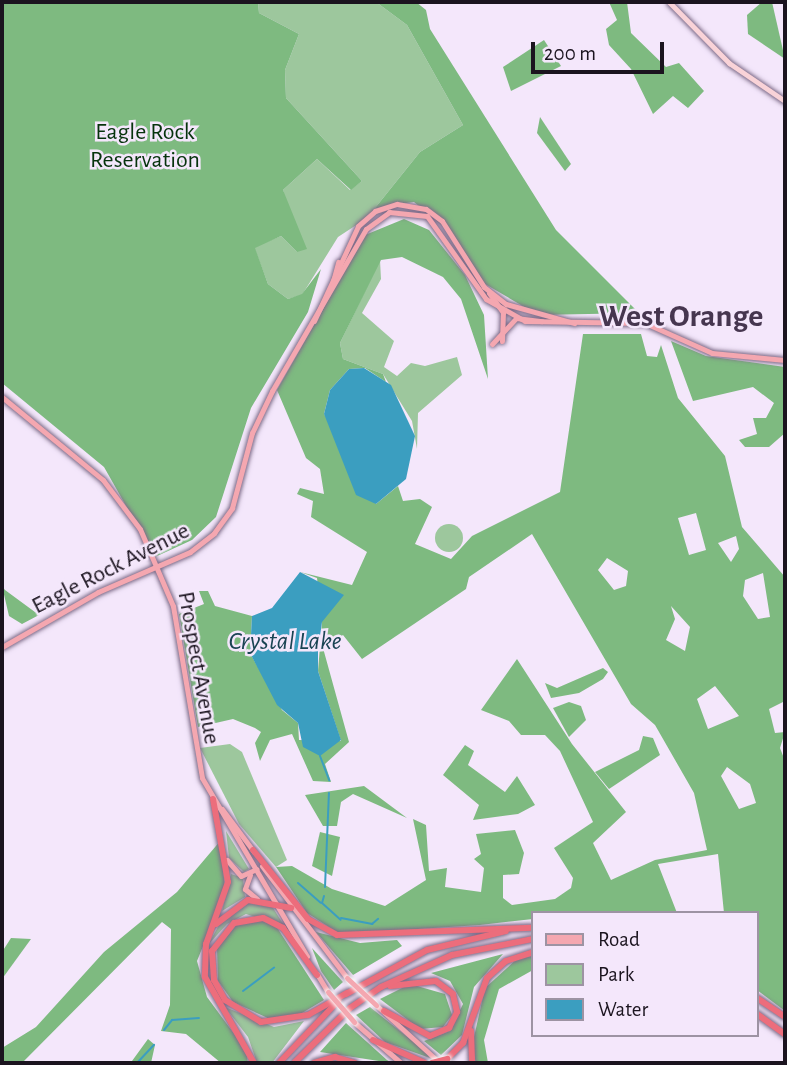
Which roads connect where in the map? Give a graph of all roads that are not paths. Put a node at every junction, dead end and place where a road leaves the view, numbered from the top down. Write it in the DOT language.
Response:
graph roads {
  1 [pos="669,2"];
  2 [pos="785,101"];
  3 [pos="338,262"];
  4 [pos="347,262"];
  5 [pos="487,290"];
  6 [pos="332,293"];
  7 [pos="503,312"];
  8 [pos="516,318"];
  9 [pos="562,319"];
  10 [pos="574,323"];
  11 [pos="313,324"];
  12 [pos="501,332"];
  13 [pos="502,341"];
  14 [pos="492,344"];
  15 [pos="785,360"];
  16 [pos="2,397"];
  17 [pos="159,565"];
  18 [pos="2,647"];
  19 [pos="213,799"];
  20 [pos="253,850"];
  21 [pos="227,860"];
  22 [pos="262,865"];
  23 [pos="255,871"];
  24 [pos="257,898"];
  25 [pos="272,900"];
  26 [pos="291,908"];
  27 [pos="532,928"];
  28 [pos="532,928"];
  29 [pos="210,932"];
  30 [pos="532,939"];
  31 [pos="532,952"];
  32 [pos="317,975"];
  33 [pos="382,987"];
  34 [pos="347,993"];
  35 [pos="759,999"];
  36 [pos="474,1010"];
  37 [pos="384,1011"];
  38 [pos="759,1015"];
  39 [pos="785,1017"];
  40 [pos="785,1034"];
  41 [pos="373,1040"];
  42 [pos="443,1061"];
  43 [pos="254,1063"];
  44 [pos="279,1063"];
  45 [pos="294,1063"];
  46 [pos="314,1063"];
  47 [pos="355,1063"];
  48 [pos="401,1063"];
  49 [pos="425,1063"];
  50 [pos="432,1063"];
  51 [pos="472,1063"];
  1 -- 2 [label="street"];
  3 -- 4 [label="main road"];
  3 -- 5 [label="main road, Eagle Rock Avenue"];
  3 -- 6 [label="main road"];
  3 -- 11 [label="main road, Eagle Rock Avenue"];
  4 -- 6 [label="main road, Eagle Rock Avenue"];
  4 -- 7 [label="main road, Eagle Rock Avenue"];
  5 -- 7 [label="main road"];
  5 -- 9 [label="main road, Eagle Rock Avenue"];
  6 -- 11 [label="main road, Eagle Rock Avenue"];
  7 -- 8 [label="main road, Eagle Rock Avenue"];
  7 -- 12 [label="main road"];
  8 -- 9 [label="main road"];
  8 -- 10 [label="main road, Eagle Rock Avenue"];
  8 -- 12 [label="main road"];
  9 -- 10 [label="main road, Eagle Rock Avenue"];
  10 -- 15 [label="main road, Eagle Rock Avenue"];
  11 -- 17 [label="main road, Eagle Rock Avenue"];
  12 -- 13 [label="main road"];
  12 -- 14 [label="main road"];
  16 -- 17 [label="main road, Prospect Avenue"];
  17 -- 18 [label="main road, Eagle Rock Avenue"];
  17 -- 19 [label="main road, Prospect Avenue"];
  19 -- 20 [label="main road, Prospect Avenue"];
  19 -- 21 [label="highway"];
  19 -- 23 [label="main road, Prospect Avenue"];
  20 -- 22 [label="main road, Prospect Avenue"];
  20 -- 27 [label="highway"];
  21 -- 23 [label="main road"];
  21 -- 29 [label="highway"];
  22 -- 23 [label="main road"];
  22 -- 26 [label="main road, Prospect Avenue"];
  23 -- 24 [label="main road"];
  23 -- 25 [label="main road, Prospect Avenue"];
  24 -- 25 [label="highway"];
  24 -- 29 [label="highway"];
  25 -- 26 [label="highway"];
  25 -- 32 [label="main road, Prospect Avenue"];
  26 -- 37 [label="main road, Prospect Avenue, bridge"];
  28 -- 34 [label="highway"];
  29 -- 43 [label="highway"];
  30 -- 33 [label="highway"];
  31 -- 36 [label="highway"];
  32 -- 34 [label="highway"];
  32 -- 41 [label="main road, Prospect Avenue, bridge"];
  33 -- 37 [label="highway"];
  33 -- 45 [label="highway"];
  34 -- 44 [label="highway"];
  35 -- 39 [label="highway"];
  36 -- 42 [label="highway"];
  36 -- 51 [label="highway"];
  37 -- 42 [label="main road, Prospect Avenue"];
  38 -- 40 [label="highway"];
  41 -- 48 [label="main road, Prospect Avenue"];
  41 -- 49 [label="highway"];
  42 -- 50 [label="highway, bridge"];
  46 -- 47 [label="highway"];
}
